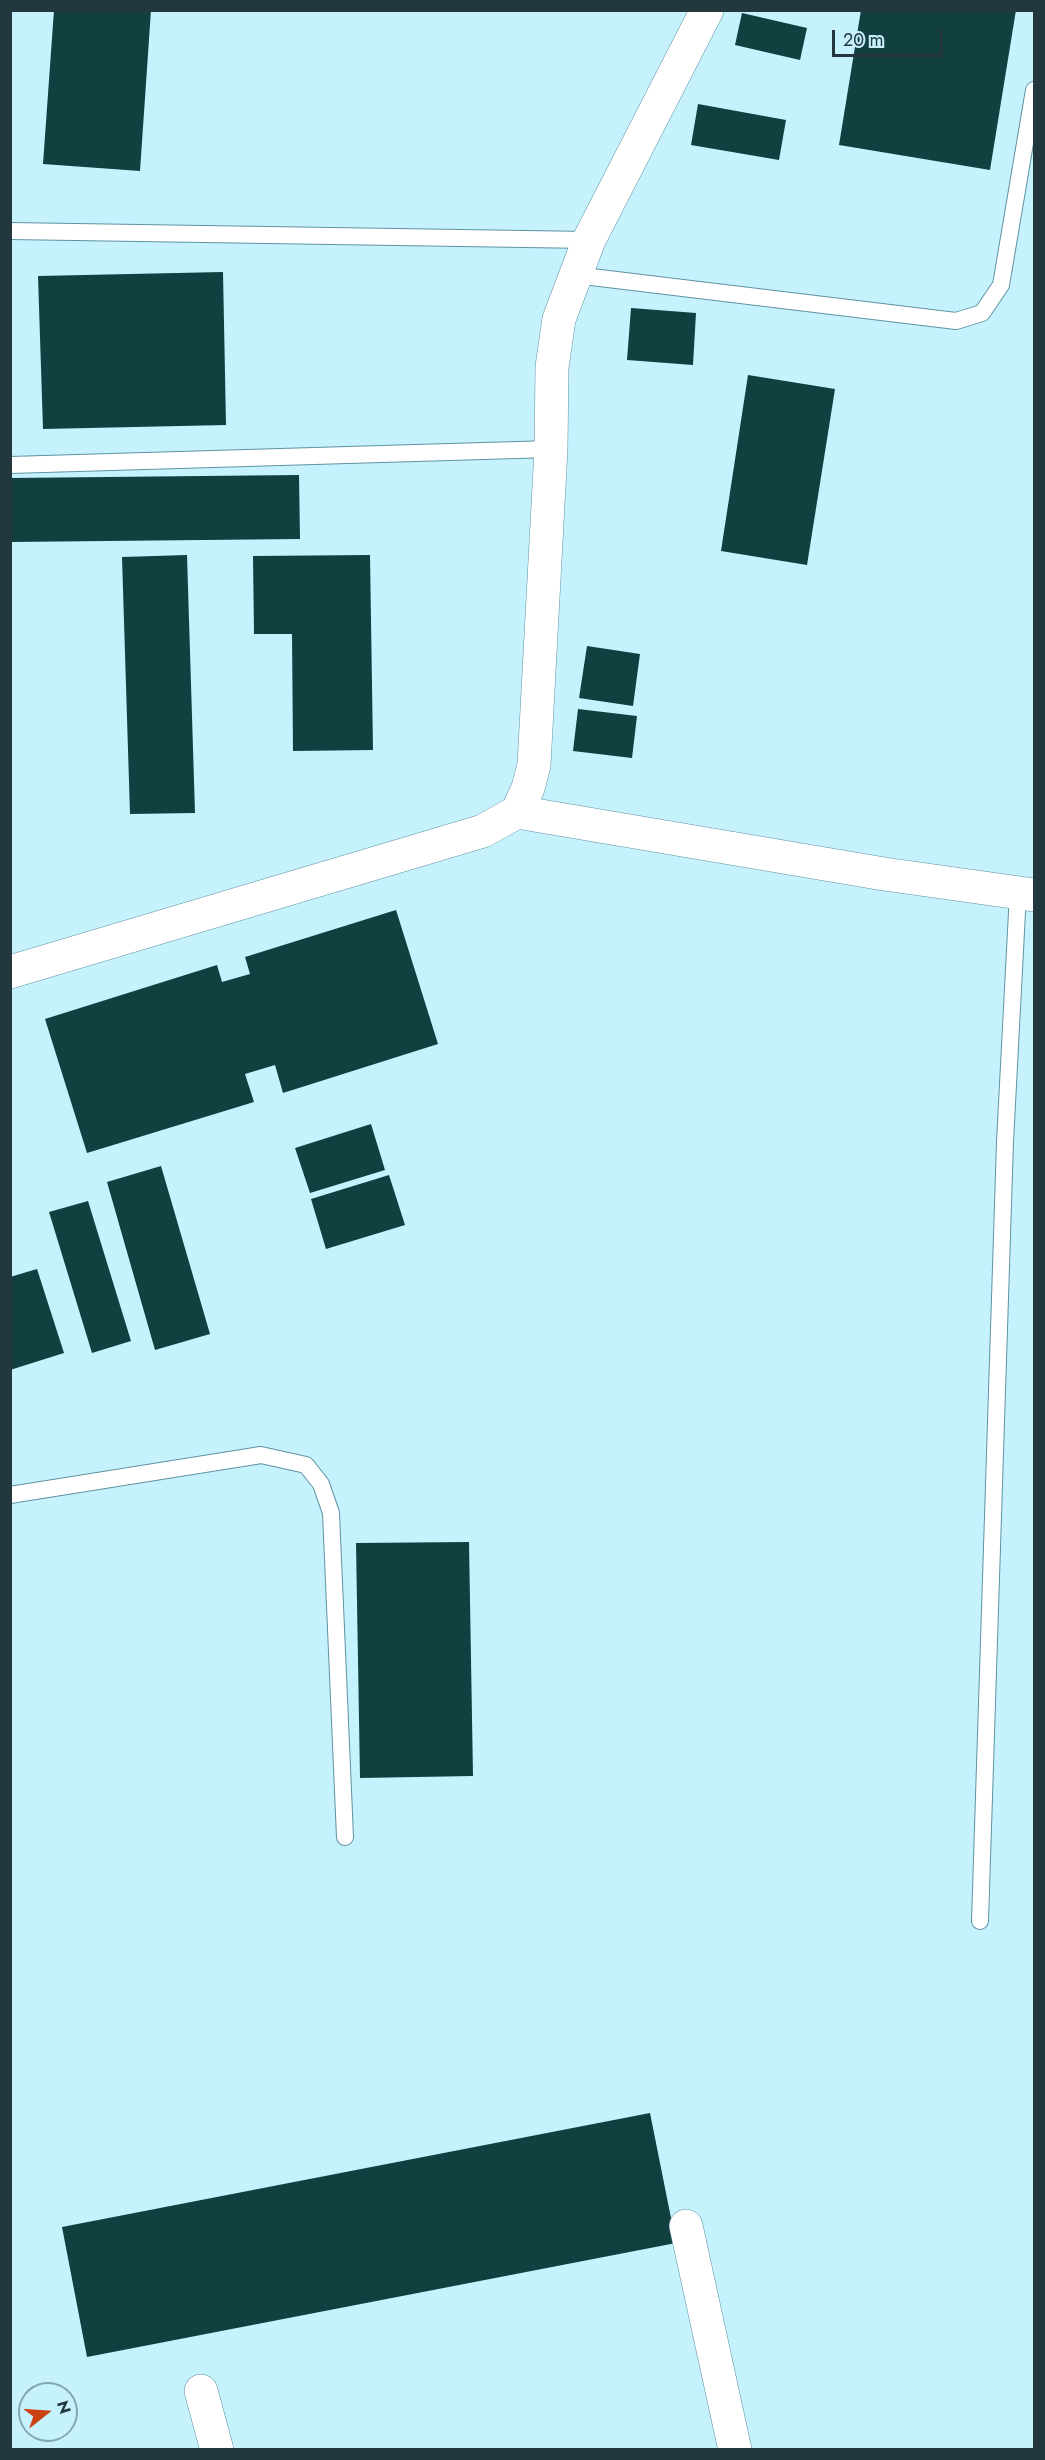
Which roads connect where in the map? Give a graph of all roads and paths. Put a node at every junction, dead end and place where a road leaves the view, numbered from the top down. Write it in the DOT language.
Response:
graph roads {
  1 [pos="707,10"];
  2 [pos="1035,90"];
  3 [pos="10,231"];
  4 [pos="589,240"];
  5 [pos="575,275"];
  6 [pos="551,450"];
  7 [pos="10,465"];
  8 [pos="517,812"];
  9 [pos="1026,894"];
  10 [pos="10,972"];
  11 [pos="10,1495"];
  12 [pos="345,1837"];
  13 [pos="981,1921"];
  14 [pos="686,2226"];
  15 [pos="201,2391"];
  16 [pos="217,2450"];
  17 [pos="735,2450"];
  1 -- 4 [label="street"];
  2 -- 5 [label="lane"];
  3 -- 4 [label="lane"];
  4 -- 5 [label="street"];
  5 -- 6 [label="street"];
  6 -- 7 [label="lane"];
  6 -- 8 [label="street"];
  8 -- 9 [label="street"];
  8 -- 10 [label="street"];
  9 -- 13 [label="lane"];
  11 -- 12 [label="lane"];
  14 -- 17 [label="street"];
  15 -- 16 [label="street"];
}
